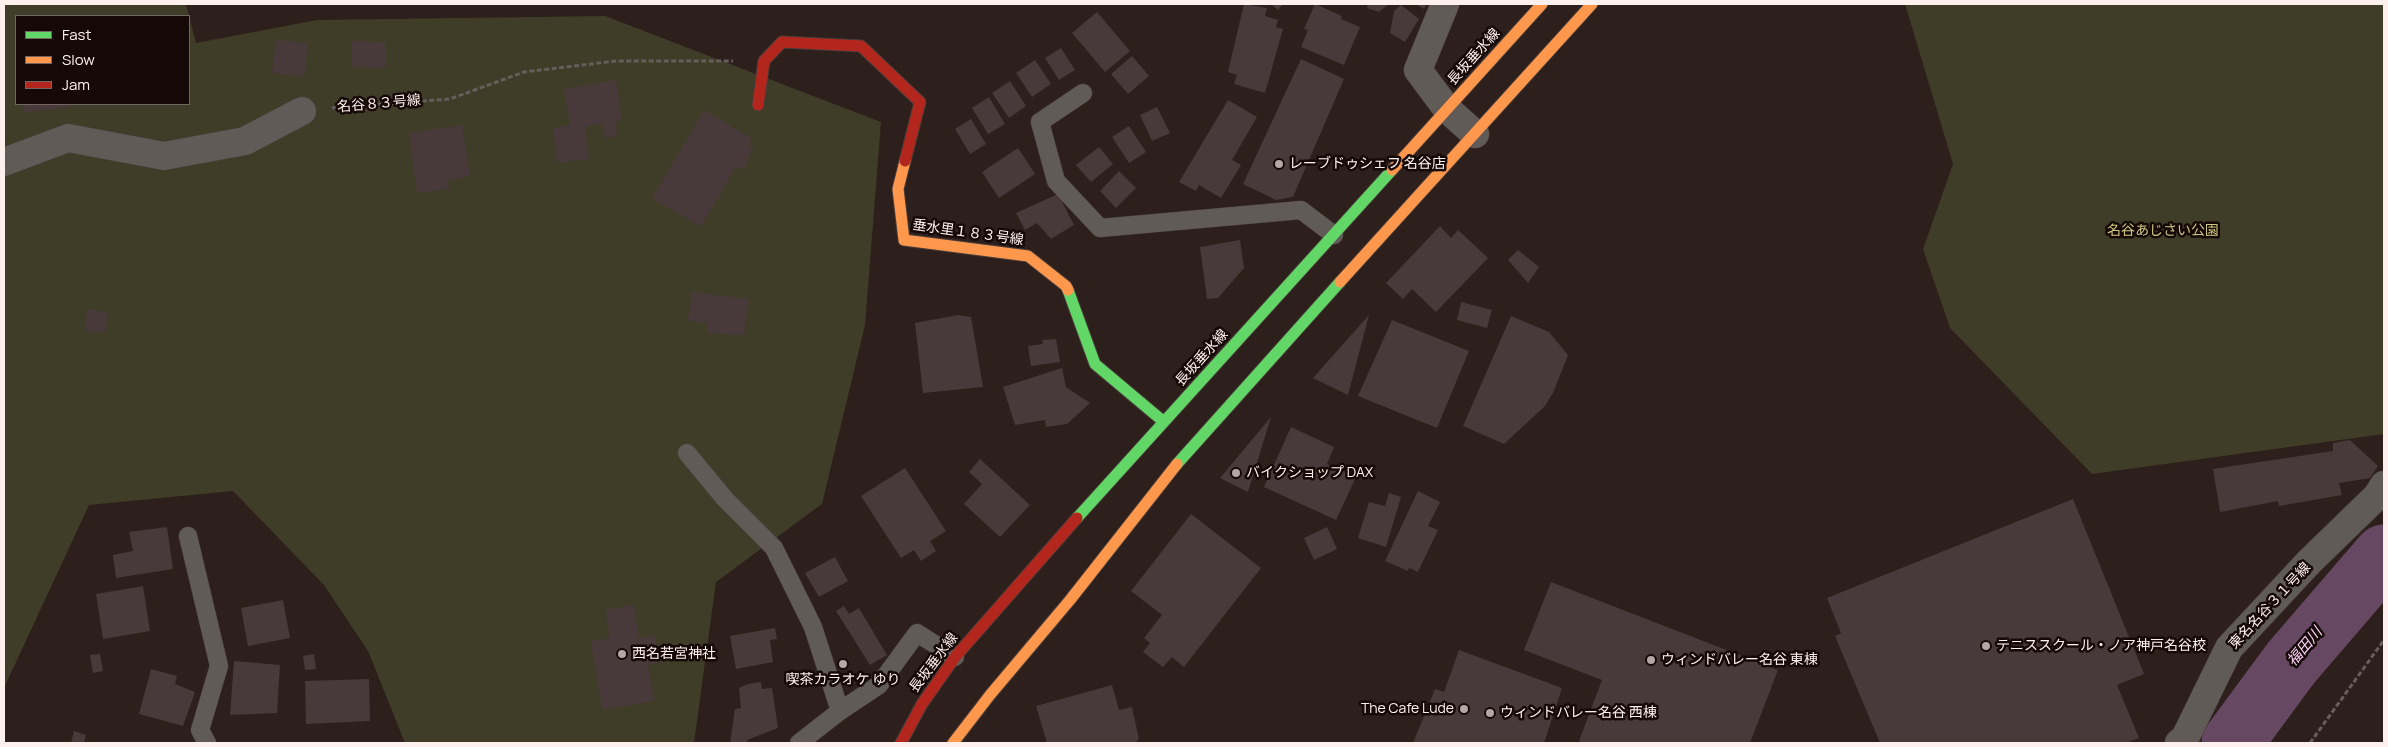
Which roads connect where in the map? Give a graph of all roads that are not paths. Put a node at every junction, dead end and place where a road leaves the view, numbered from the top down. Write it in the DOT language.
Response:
graph roads {
  1 [pos="1445,4"];
  2 [pos="1542,4"];
  3 [pos="1592,4"];
  4 [pos="1083,93"];
  5 [pos="758,105"];
  6 [pos="1447,109"];
  7 [pos="302,111"];
  8 [pos="1475,134"];
  9 [pos="4,162"];
  10 [pos="1334,235"];
  11 [pos="1164,422"];
  12 [pos="687,453"];
  13 [pos="2384,485"];
  14 [pos="188,536"];
  15 [pos="955,657"];
  16 [pos="840,711"];
  17 [pos="207,743"];
  18 [pos="799,743"];
  19 [pos="901,743"];
  20 [pos="953,743"];
  21 [pos="2179,743"];
  1 -- 6 [label="street"];
  2 -- 6 [label="main road, 長坂垂水線"];
  3 -- 8 [label="main road"];
  4 -- 10 [label="lane"];
  5 -- 11 [label="main road, 垂水里１８３号線"];
  6 -- 8 [label="street"];
  6 -- 10 [label="main road, 長坂垂水線"];
  7 -- 9 [label="street"];
  8 -- 20 [label="main road"];
  10 -- 11 [label="main road, 長坂垂水線"];
  11 -- 15 [label="main road, 長坂垂水線"];
  12 -- 16 [label="lane"];
  13 -- 21 [label="street, 東名名谷３１号線"];
  14 -- 17 [label="lane"];
  15 -- 16 [label="lane"];
  15 -- 19 [label="main road, 長坂垂水線"];
  16 -- 18 [label="lane"];
}
